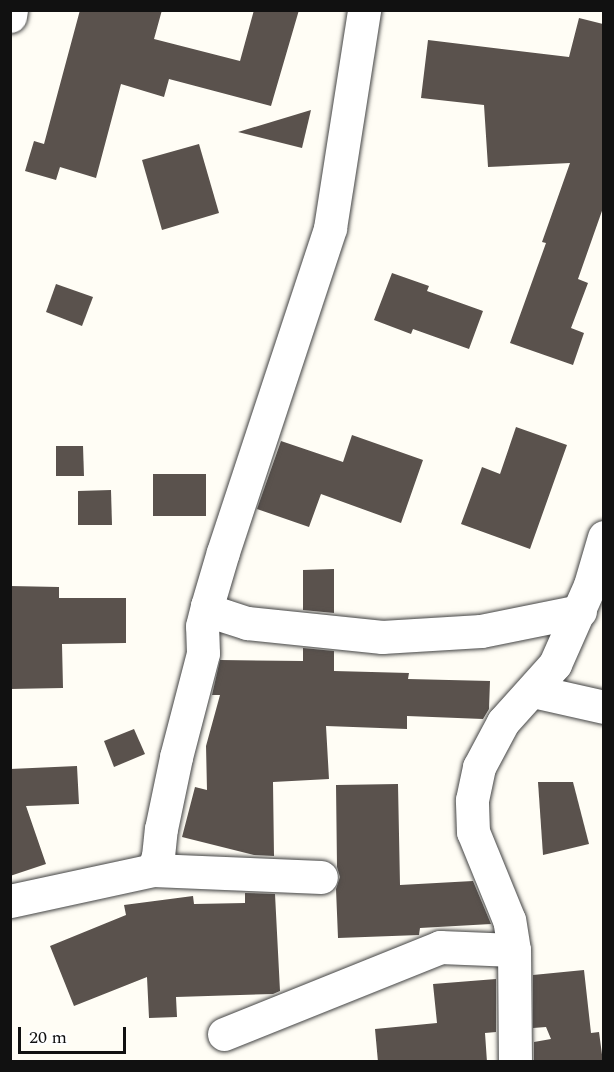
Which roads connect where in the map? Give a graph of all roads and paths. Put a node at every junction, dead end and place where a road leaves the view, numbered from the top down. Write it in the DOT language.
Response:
graph roads {
  1 [pos="11,10"];
  2 [pos="364,10"];
  3 [pos="10,16"];
  4 [pos="603,537"];
  5 [pos="207,606"];
  6 [pos="580,611"];
  7 [pos="533,691"];
  8 [pos="603,707"];
  9 [pos="153,870"];
  10 [pos="321,877"];
  11 [pos="10,901"];
  12 [pos="514,950"];
  13 [pos="224,1034"];
  14 [pos="515,1062"];
  1 -- 3 [label="street"];
  2 -- 5 [label="street"];
  4 -- 6 [label="street"];
  5 -- 6 [label="street"];
  5 -- 9 [label="street"];
  6 -- 7 [label="street"];
  7 -- 8 [label="street"];
  7 -- 12 [label="street"];
  9 -- 10 [label="street"];
  9 -- 11 [label="street"];
  12 -- 13 [label="street"];
  12 -- 14 [label="street"];
}
